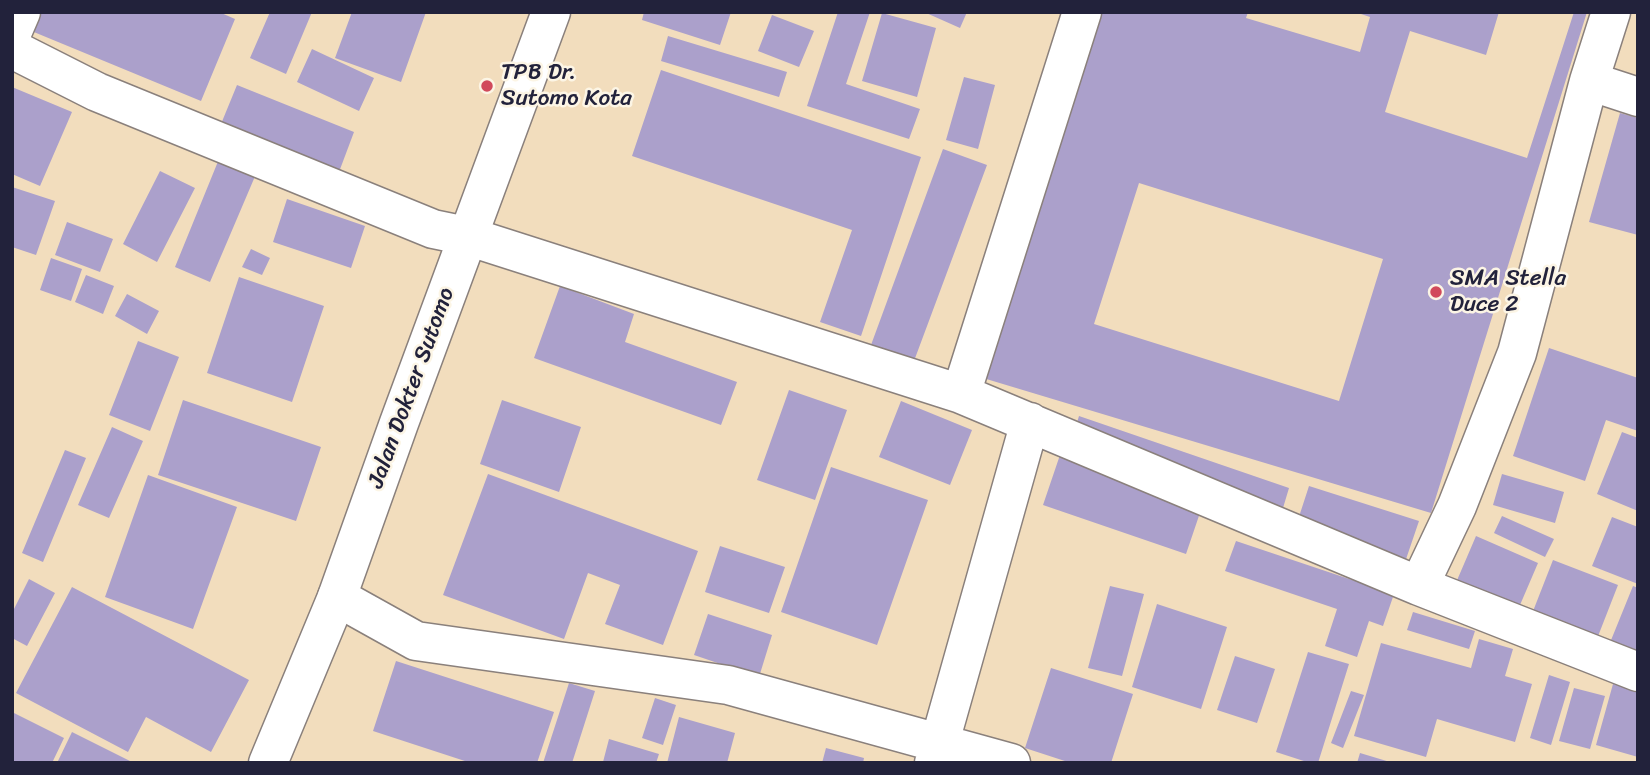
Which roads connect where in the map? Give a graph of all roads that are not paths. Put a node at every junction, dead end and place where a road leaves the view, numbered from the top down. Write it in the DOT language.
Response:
graph roads {
  1 [pos="21,12"];
  2 [pos="551,12"];
  3 [pos="1082,12"];
  4 [pos="1611,12"];
  5 [pos="12,33"];
  6 [pos="12,49"];
  7 [pos="1589,81"];
  8 [pos="1638,97"];
  9 [pos="467,236"];
  10 [pos="961,394"];
  11 [pos="1030,422"];
  12 [pos="1419,586"];
  13 [pos="337,597"];
  14 [pos="1638,673"];
  15 [pos="937,752"];
  16 [pos="268,763"];
  17 [pos="1011,763"];
  1 -- 5 [label="street"];
  2 -- 9 [label="street, Jalan Dokter Sutomo"];
  3 -- 10 [label="street"];
  4 -- 7 [label="street"];
  6 -- 9 [label="street"];
  7 -- 8 [label="street"];
  7 -- 12 [label="street"];
  9 -- 10 [label="street"];
  9 -- 13 [label="street, Jalan Dokter Sutomo"];
  10 -- 11 [label="street"];
  11 -- 12 [label="street"];
  11 -- 15 [label="street"];
  12 -- 14 [label="street"];
  13 -- 15 [label="street"];
  13 -- 16 [label="street, Jalan Dokter Sutomo"];
  15 -- 17 [label="street"];
}
